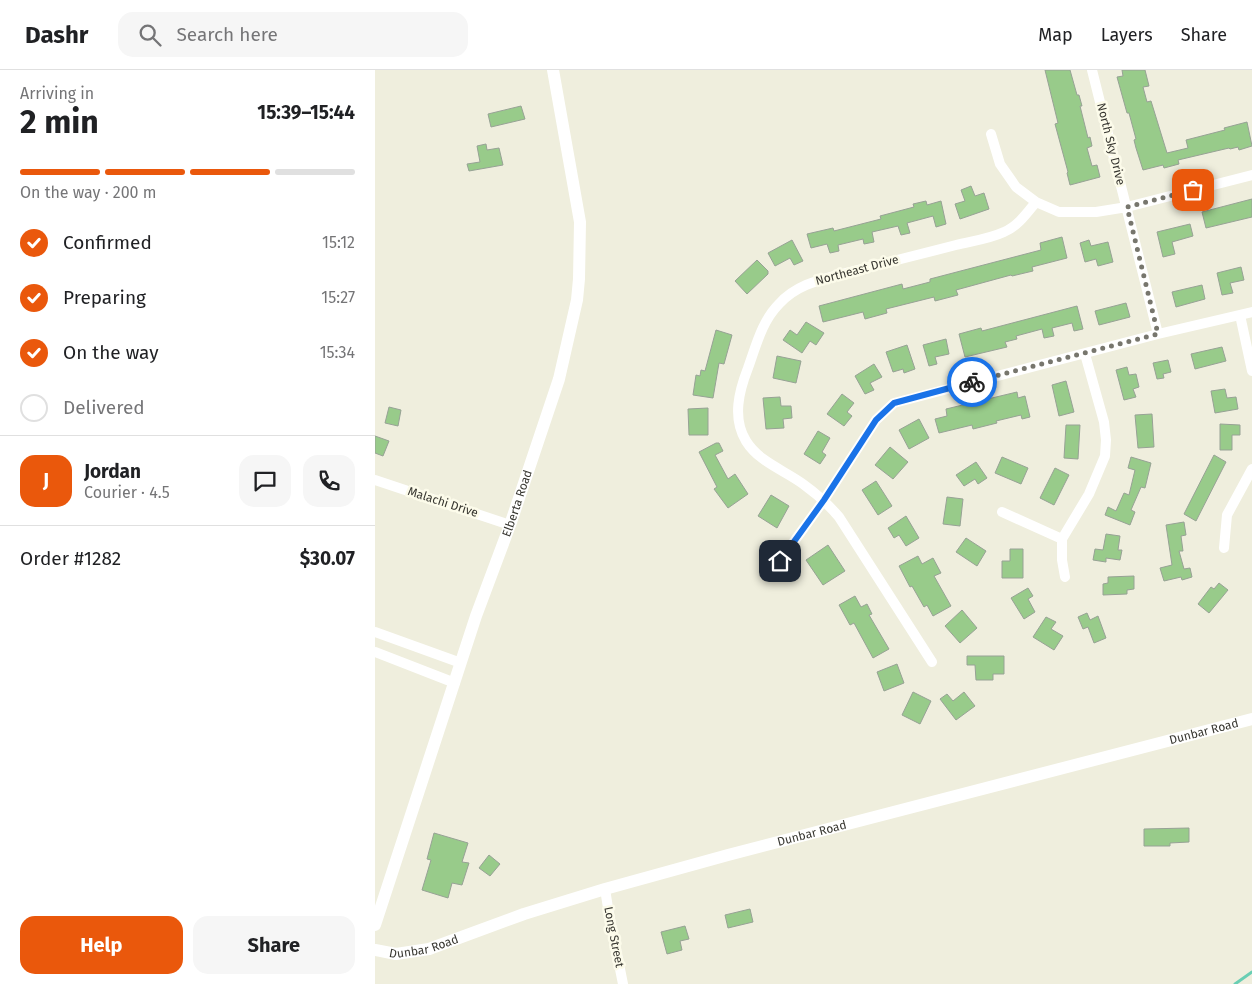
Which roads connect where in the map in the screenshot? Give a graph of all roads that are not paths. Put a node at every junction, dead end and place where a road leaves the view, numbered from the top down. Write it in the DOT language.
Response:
graph roads {
  1 [pos="553,70"];
  2 [pos="1092,70"];
  3 [pos="991,134"];
  4 [pos="1252,175"];
  5 [pos="1037,202"];
  6 [pos="1127,207"];
  7 [pos="1252,312"];
  8 [pos="1240,315"];
  9 [pos="1158,334"];
  10 [pos="1085,354"];
  11 [pos="1252,370"];
  12 [pos="1252,469"];
  13 [pos="375,480"];
  14 [pos="824,500"];
  15 [pos="1002,512"];
  16 [pos="510,525"];
  17 [pos="1063,539"];
  18 [pos="1224,548"];
  19 [pos="780,561"];
  20 [pos="1065,576"];
  21 [pos="375,632"];
  22 [pos="375,652"];
  23 [pos="932,662"];
  24 [pos="461,663"];
  25 [pos="455,683"];
  26 [pos="1252,718"];
  27 [pos="605,889"];
  28 [pos="375,925"];
  29 [pos="375,950"];
  30 [pos="623,984"];
  1 -- 16 [label="street, Elberta Road"];
  2 -- 6 [label="street, North Sky Drive"];
  3 -- 5 [label="street"];
  4 -- 6 [label="street"];
  5 -- 6 [label="street"];
  5 -- 14 [label="street, Northeast Drive"];
  6 -- 9 [label="street, North Sky Drive"];
  7 -- 8 [label="street"];
  8 -- 9 [label="street"];
  8 -- 11 [label="street"];
  9 -- 10 [label="street"];
  10 -- 14 [label="street"];
  10 -- 17 [label="street"];
  12 -- 18 [label="street"];
  13 -- 16 [label="street, Malachi Drive"];
  14 -- 19 [label="street"];
  14 -- 23 [label="street, Northeast Drive"];
  15 -- 17 [label="street"];
  16 -- 24 [label="street, Elberta Road"];
  17 -- 20 [label="street"];
  21 -- 24 [label="street"];
  22 -- 25 [label="street"];
  24 -- 25 [label="street, Elberta Road"];
  25 -- 28 [label="street, Elberta Road"];
  26 -- 27 [label="street, Dunbar Road"];
  27 -- 29 [label="street, Dunbar Road"];
  27 -- 30 [label="street, Long Street"];
}
